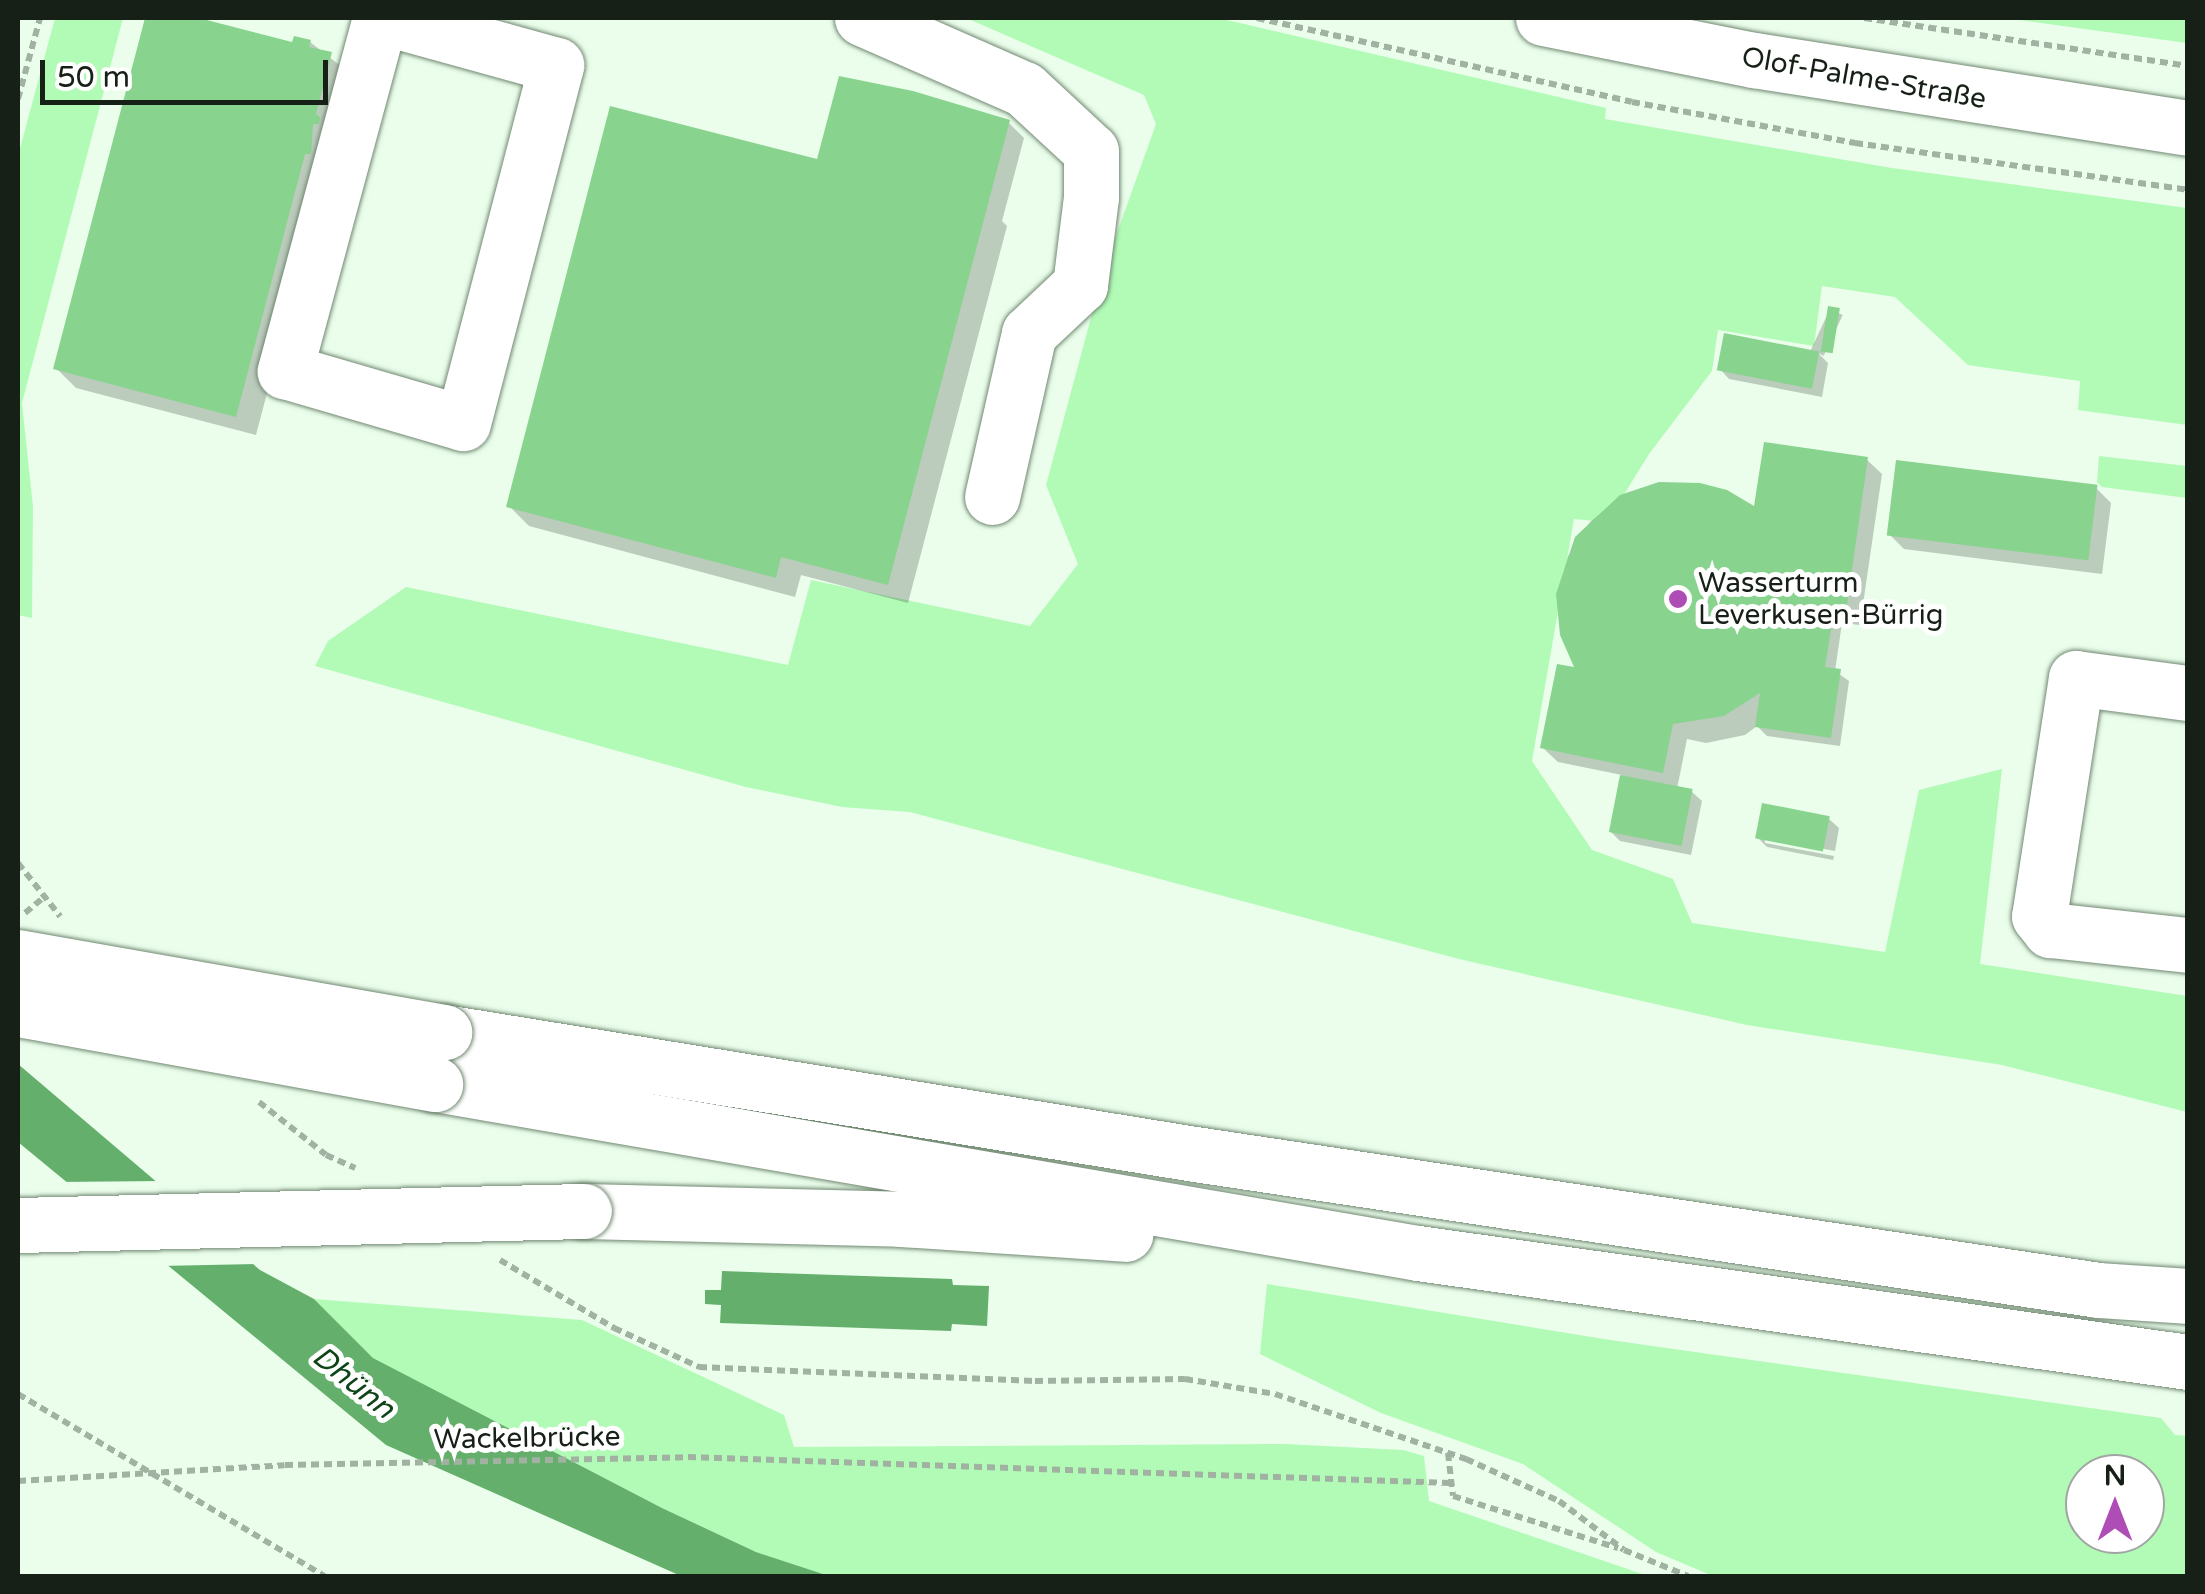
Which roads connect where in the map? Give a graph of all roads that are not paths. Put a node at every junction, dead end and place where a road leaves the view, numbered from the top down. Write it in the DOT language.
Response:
graph roads {
  1 [pos="383,18"];
  2 [pos="862,18"];
  3 [pos="1543,18"];
  4 [pos="2188,128"];
  5 [pos="992,497"];
  6 [pos="2188,693"];
  7 [pos="2188,946"];
  8 [pos="18,958"];
  9 [pos="18,1009"];
  10 [pos="440,1058"];
  11 [pos="18,1224"];
  12 [pos="1418,1253"];
  13 [pos="2188,1296"];
  14 [pos="2188,1362"];
  1 -- 1 [label="main road"];
  2 -- 5 [label="main road"];
  3 -- 4 [label="main road, Olof-Palme-Straße"];
  6 -- 7 [label="main road"];
  8 -- 10 [label="main road, bridge"];
  9 -- 10 [label="main road, bridge"];
  10 -- 12 [label="main road"];
  10 -- 13 [label="main road"];
  11 -- 12 [label="main road, bridge"];
  12 -- 14 [label="main road"];
}
